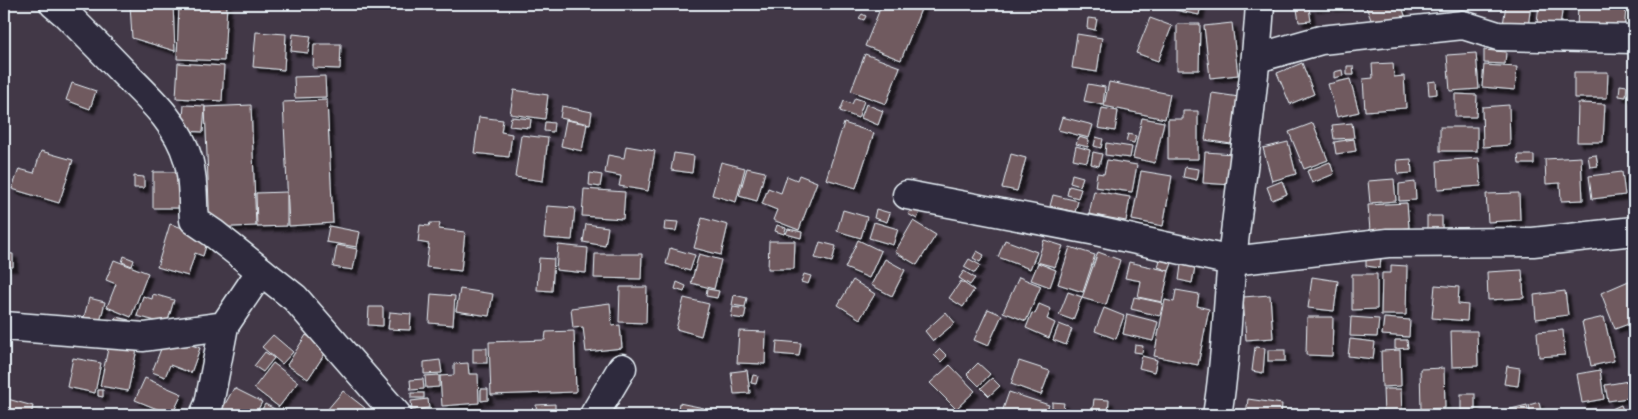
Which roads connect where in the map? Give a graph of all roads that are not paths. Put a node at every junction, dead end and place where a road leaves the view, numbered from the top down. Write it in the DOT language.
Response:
graph roads {
  1 [pos="54,4"];
  2 [pos="1260,4"];
  3 [pos="1634,39"];
  4 [pos="1257,58"];
  5 [pos="907,195"];
  6 [pos="1634,230"];
  7 [pos="1232,262"];
  8 [pos="261,271"];
  9 [pos="4,326"];
  10 [pos="224,326"];
  11 [pos="622,368"];
  12 [pos="204,415"];
  13 [pos="397,415"];
  14 [pos="594,415"];
  15 [pos="1217,415"];
  1 -- 8 [label="street"];
  2 -- 4 [label="street"];
  3 -- 4 [label="street"];
  4 -- 7 [label="street"];
  5 -- 7 [label="street"];
  6 -- 7 [label="street"];
  7 -- 15 [label="street"];
  8 -- 10 [label="street"];
  8 -- 13 [label="street"];
  9 -- 10 [label="street"];
  10 -- 12 [label="street"];
  11 -- 14 [label="street"];
}
